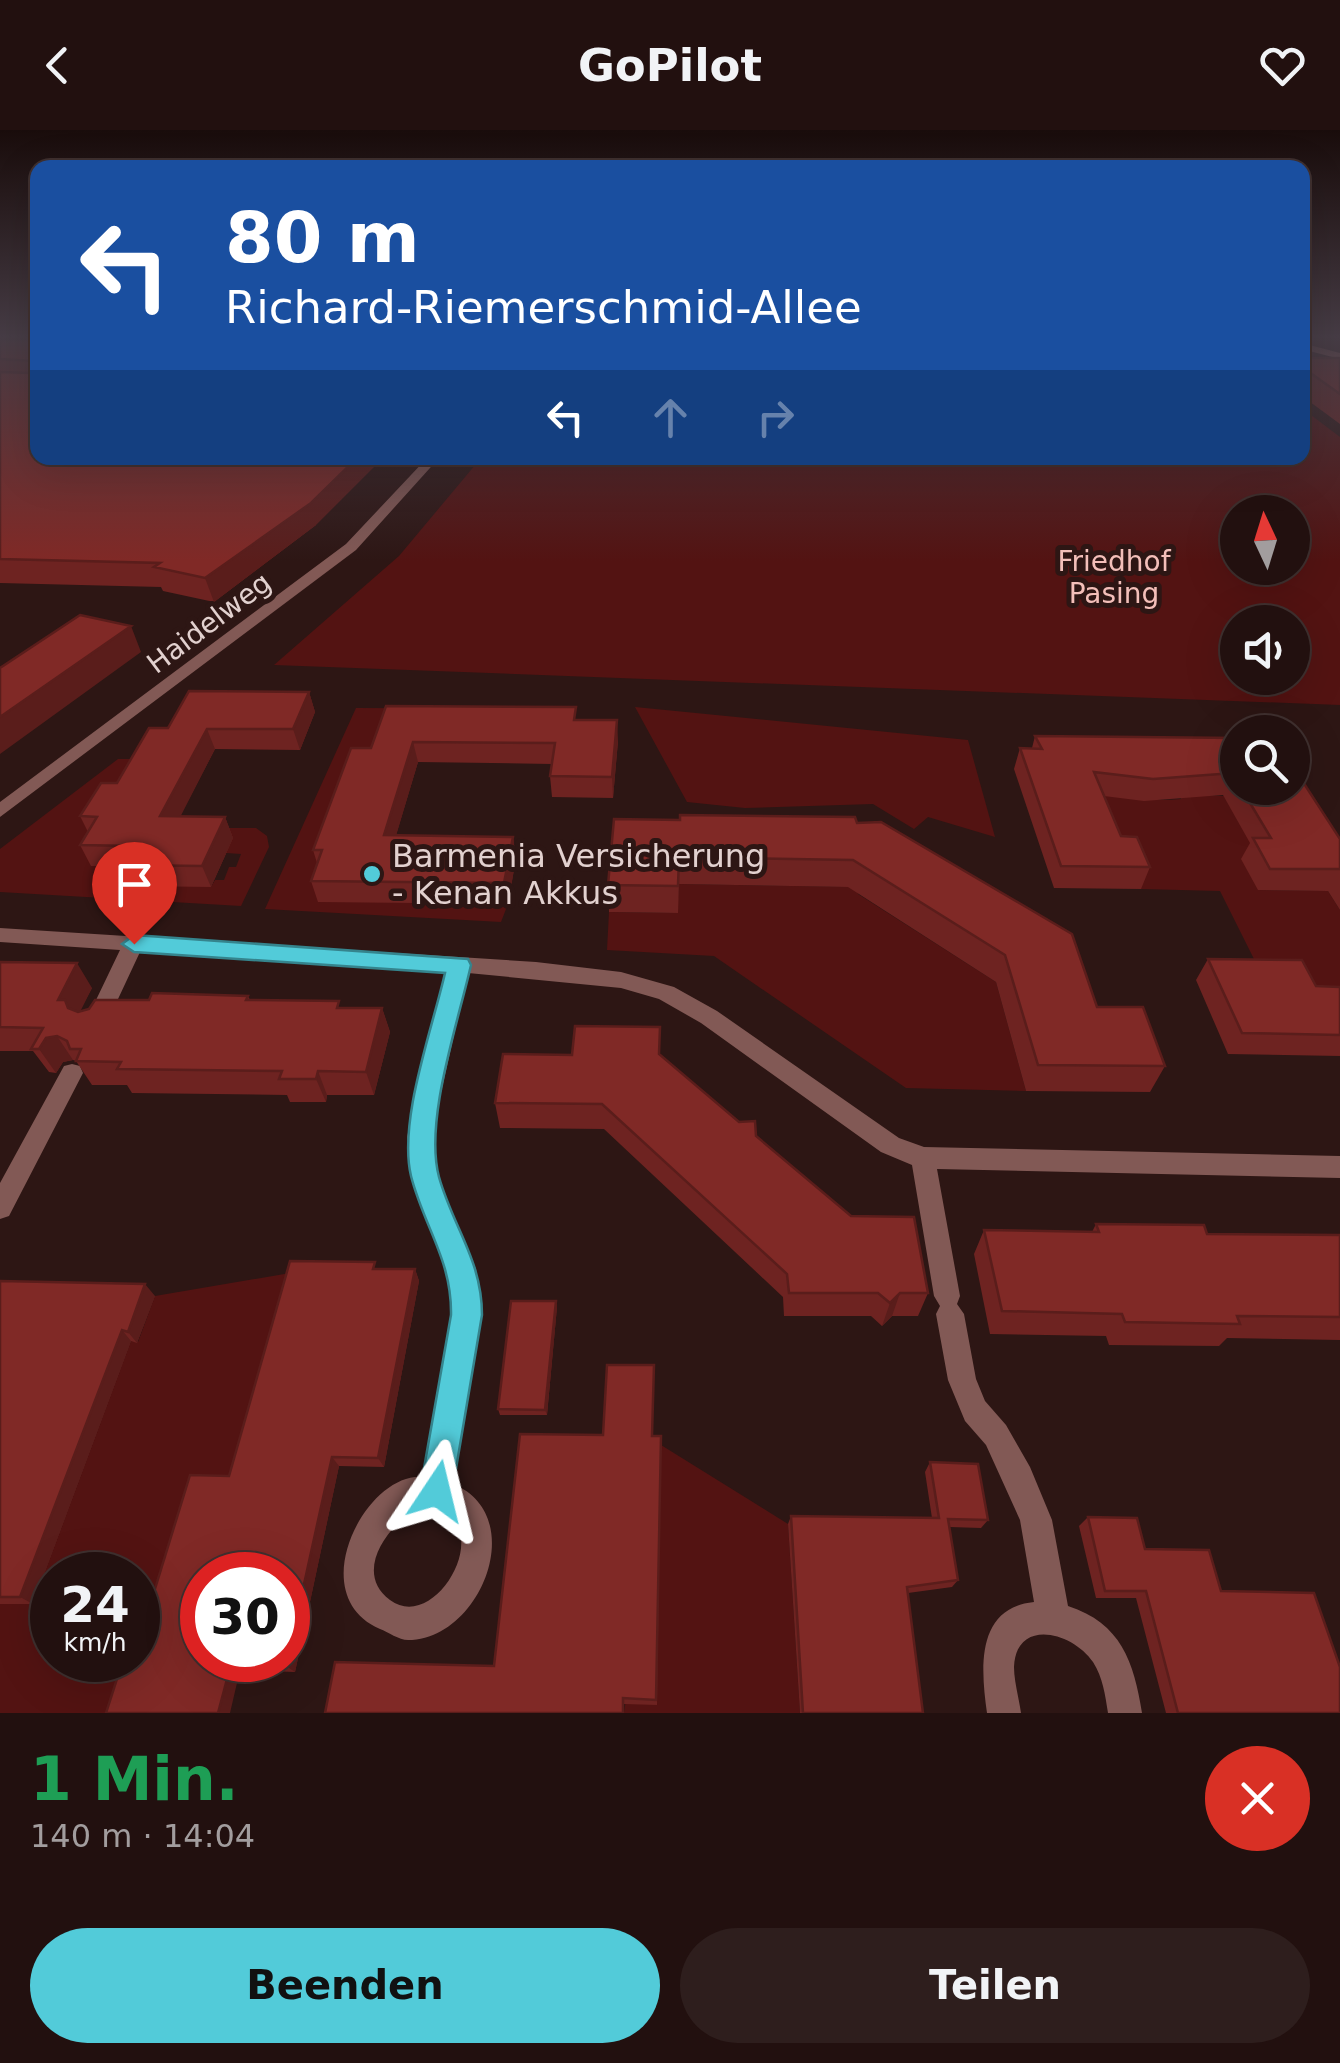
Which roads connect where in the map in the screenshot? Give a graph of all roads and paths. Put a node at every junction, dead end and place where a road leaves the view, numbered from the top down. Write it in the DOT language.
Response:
graph roads {
  1 [pos="426,465"];
  2 [pos="0,811"];
  3 [pos="0,935"];
  4 [pos="134,944"];
  5 [pos="459,965"];
  6 [pos="95,1024"];
  7 [pos="72,1073"];
  8 [pos="923,1158"];
  9 [pos="1340,1167"];
  10 [pos="0,1208"];
  11 [pos="437,1491"];
  12 [pos="1053,1615"];
  13 [pos="1004,1713"];
  14 [pos="1125,1713"];
  1 -- 2 [label="street, Haidelweg"];
  3 -- 4 [label="street"];
  4 -- 5 [label="street"];
  4 -- 6 [label="street"];
  5 -- 8 [label="street"];
  5 -- 11 [label="street"];
  7 -- 10 [label="street"];
  8 -- 9 [label="street"];
  8 -- 12 [label="street"];
  12 -- 13 [label="street"];
  12 -- 14 [label="street"];
}
